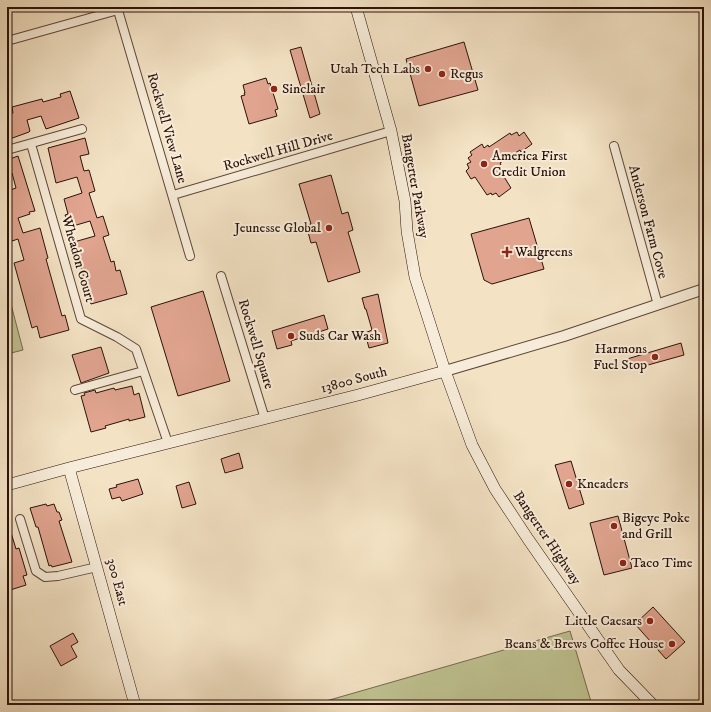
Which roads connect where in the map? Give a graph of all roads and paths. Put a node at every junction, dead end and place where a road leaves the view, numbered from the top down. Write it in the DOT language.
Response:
graph roads {
  1 [pos="356,7"];
  2 [pos="118,8"];
  3 [pos="7,41"];
  4 [pos="82,129"];
  5 [pos="390,131"];
  6 [pos="31,144"];
  7 [pos="614,146"];
  8 [pos="7,150"];
  9 [pos="173,195"];
  10 [pos="190,256"];
  11 [pos="221,276"];
  12 [pos="704,289"];
  13 [pos="658,305"];
  14 [pos="144,371"];
  15 [pos="445,371"];
  16 [pos="75,390"];
  17 [pos="265,419"];
  18 [pos="168,443"];
  19 [pos="69,468"];
  20 [pos="7,485"];
  21 [pos="20,519"];
  22 [pos="97,567"];
  23 [pos="135,705"];
  24 [pos="653,705"];
  1 -- 5 [label="main road, Bangerter Parkway"];
  2 -- 3 [label="street"];
  2 -- 9 [label="street, Rockwell View Lane"];
  4 -- 6 [label="street"];
  5 -- 9 [label="street, Rockwell Hill Drive"];
  5 -- 15 [label="main road, Bangerter Parkway"];
  6 -- 8 [label="street"];
  6 -- 14 [label="street, Wheadon Court"];
  7 -- 13 [label="street, Anderson Farm Cove"];
  9 -- 10 [label="street, Rockwell View Lane"];
  11 -- 17 [label="street, Rockwell Square"];
  12 -- 13 [label="street, 13800 South"];
  13 -- 15 [label="street, 13800 South"];
  14 -- 16 [label="street"];
  14 -- 18 [label="street, Wheadon Court"];
  15 -- 17 [label="main road, 13800 South"];
  15 -- 24 [label="main road, Bangerter Highway"];
  17 -- 18 [label="main road, 13800 South"];
  18 -- 19 [label="main road, 13800 South"];
  19 -- 20 [label="main road, 13800 South"];
  19 -- 22 [label="main road, 300 East"];
  21 -- 22 [label="street"];
  22 -- 23 [label="main road, 300 East"];
}
